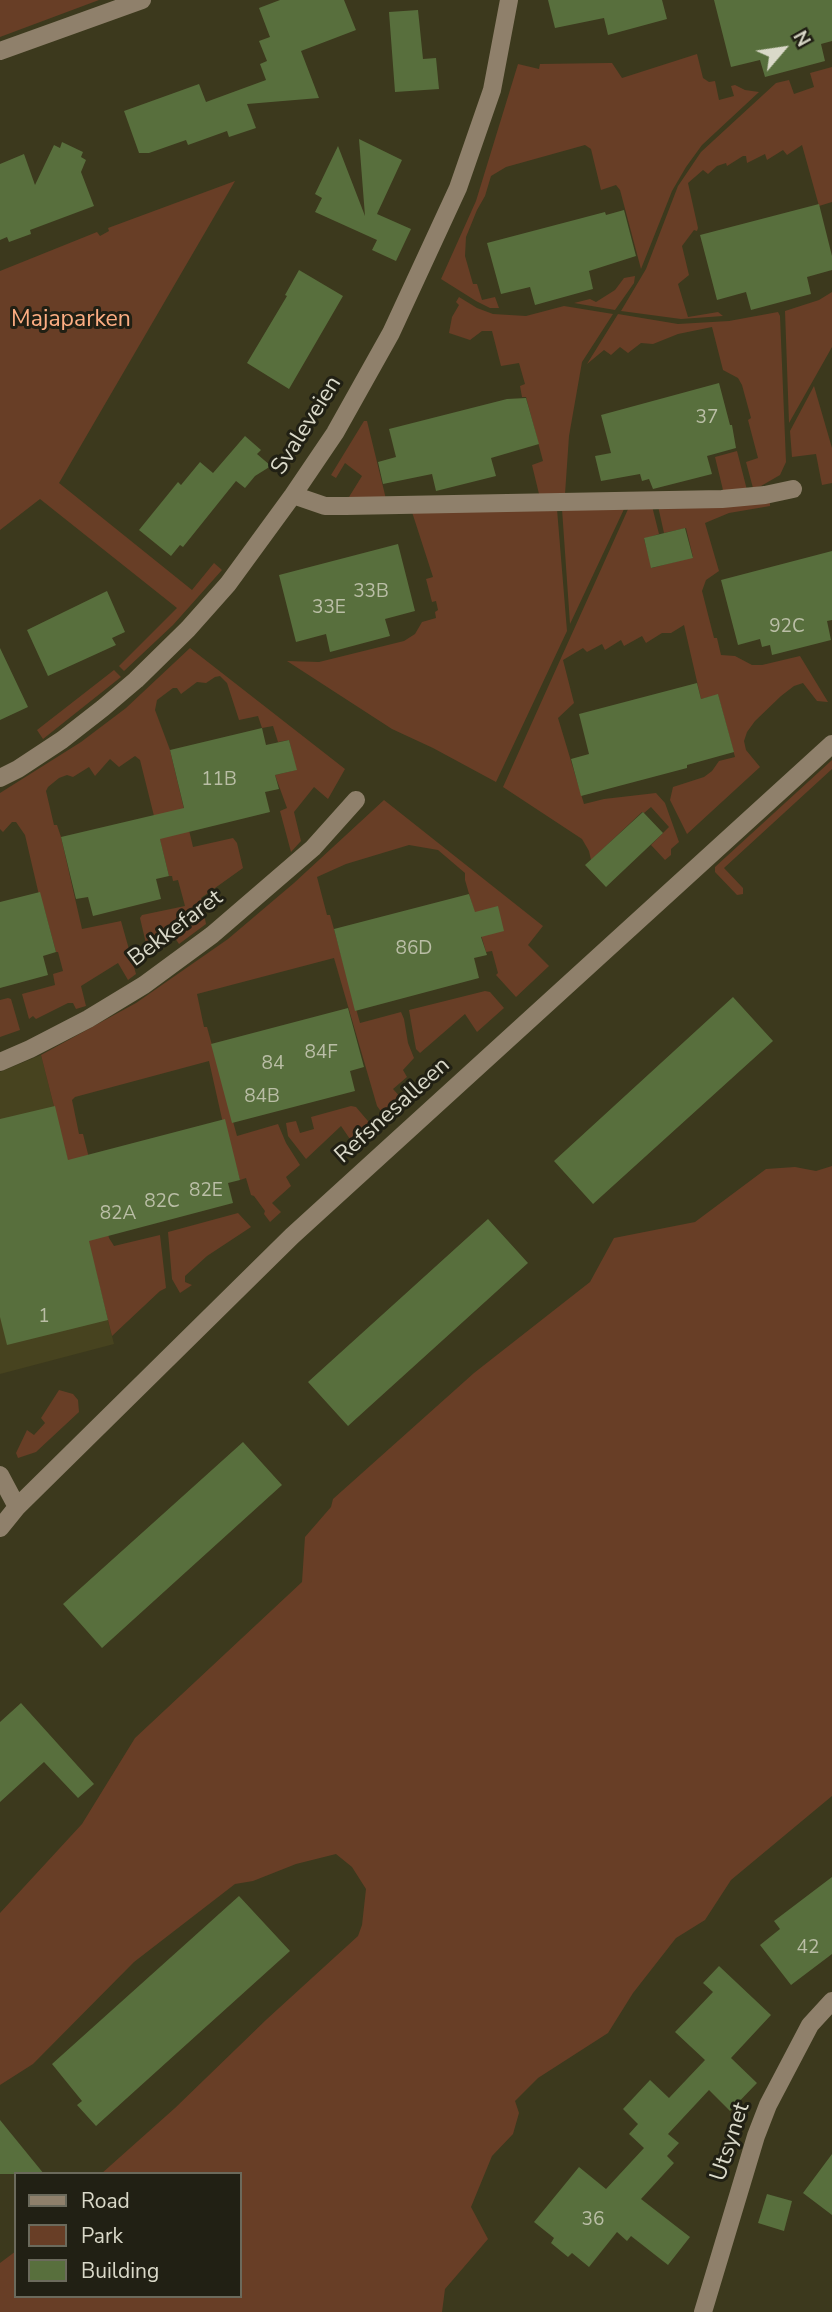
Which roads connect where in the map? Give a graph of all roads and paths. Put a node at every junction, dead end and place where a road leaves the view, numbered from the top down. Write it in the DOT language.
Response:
graph roads {
  1 [pos="142,0"];
  2 [pos="509,0"];
  3 [pos="0,51"];
  4 [pos="793,489"];
  5 [pos="293,495"];
  6 [pos="832,744"];
  7 [pos="0,778"];
  8 [pos="356,800"];
  9 [pos="0,1062"];
  10 [pos="0,1475"];
  11 [pos="18,1507"];
  12 [pos="0,1528"];
  13 [pos="832,2001"];
  14 [pos="703,2312"];
  1 -- 3 [label="street"];
  2 -- 5 [label="street, Svaleveien"];
  4 -- 5 [label="street"];
  5 -- 7 [label="street, Svaleveien"];
  6 -- 11 [label="street, Refsnesalleen"];
  8 -- 9 [label="street, Bekkefaret"];
  10 -- 11 [label="street"];
  11 -- 12 [label="street, Refsnesalleen"];
  13 -- 14 [label="street, Utsynet"];
}
